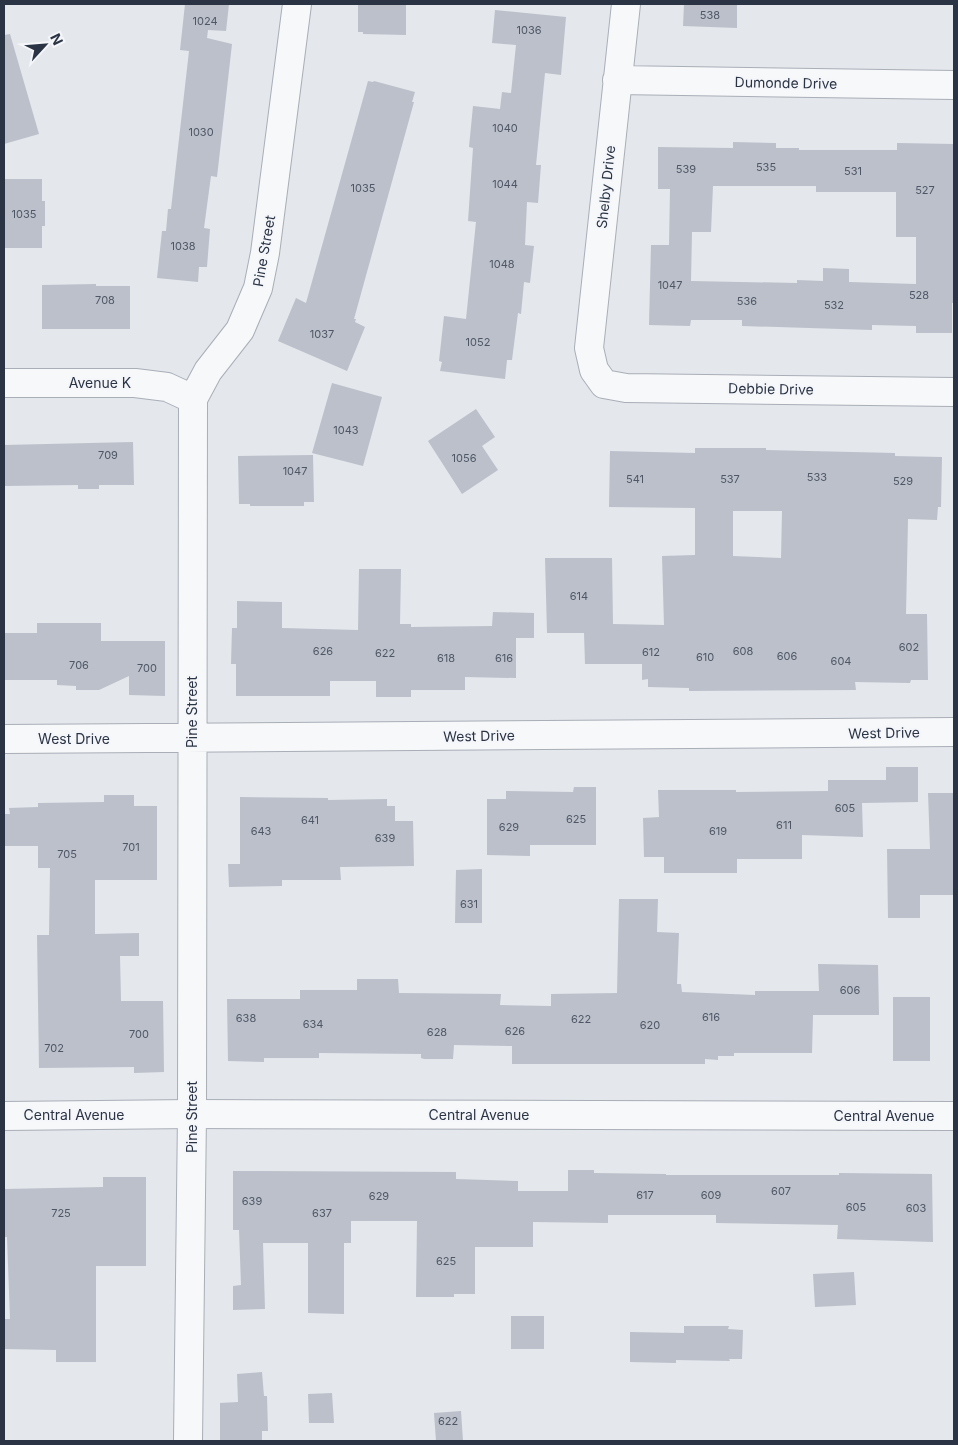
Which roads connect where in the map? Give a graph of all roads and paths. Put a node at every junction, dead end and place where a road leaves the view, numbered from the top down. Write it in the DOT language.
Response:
graph roads {
  1 [pos="297,4"];
  2 [pos="626,4"];
  3 [pos="617,80"];
  4 [pos="954,85"];
  5 [pos="594,370"];
  6 [pos="4,383"];
  7 [pos="954,392"];
  8 [pos="193,399"];
  9 [pos="954,732"];
  10 [pos="4,739"];
  11 [pos="192,739"];
  12 [pos="192,1114"];
  13 [pos="4,1116"];
  14 [pos="954,1116"];
  15 [pos="188,1441"];
  1 -- 8 [label="street, Pine Street"];
  2 -- 3 [label="street, Shelby Drive"];
  3 -- 4 [label="street, Dumonde Drive"];
  3 -- 5 [label="street, Shelby Drive"];
  5 -- 7 [label="street, Debbie Drive"];
  6 -- 8 [label="street, Avenue K"];
  8 -- 11 [label="street, Pine Street"];
  9 -- 11 [label="street, West Drive"];
  10 -- 11 [label="street, West Drive"];
  11 -- 12 [label="street, Pine Street"];
  12 -- 13 [label="street, Central Avenue"];
  12 -- 14 [label="street, Central Avenue"];
  12 -- 15 [label="street, Pine Street"];
}
